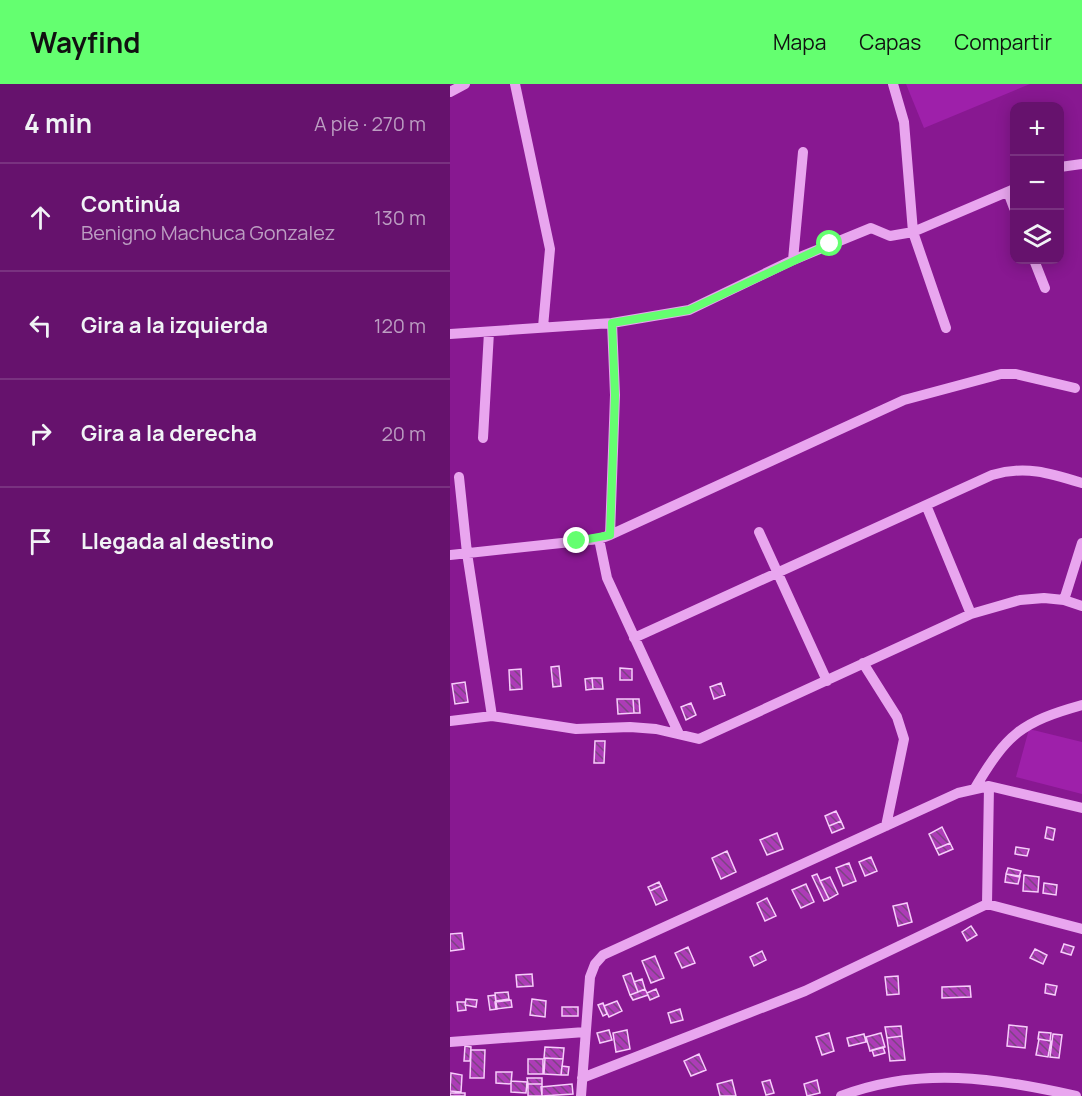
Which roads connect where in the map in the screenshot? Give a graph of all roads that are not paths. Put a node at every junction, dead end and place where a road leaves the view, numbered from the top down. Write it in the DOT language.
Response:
graph roads {
  1 [pos="465,84"];
  2 [pos="516,84"];
  3 [pos="893,84"];
  4 [pos="450,92"];
  5 [pos="803,152"];
  6 [pos="1082,164"];
  7 [pos="1064,166"];
  8 [pos="1010,190"];
  9 [pos="913,232"];
  10 [pos="793,260"];
  11 [pos="1036,264"];
  12 [pos="1045,288"];
  13 [pos="612,323"];
  14 [pos="543,327"];
  15 [pos="946,328"];
  16 [pos="489,332"];
  17 [pos="450,334"];
  18 [pos="1075,388"];
  19 [pos="483,438"];
  20 [pos="459,477"];
  21 [pos="1082,483"];
  22 [pos="926,505"];
  23 [pos="759,532"];
  24 [pos="605,537"];
  25 [pos="1082,543"];
  26 [pos="467,553"];
  27 [pos="450,555"];
  28 [pos="777,573"];
  29 [pos="1064,600"];
  30 [pos="1082,606"];
  31 [pos="971,614"];
  32 [pos="634,638"];
  33 [pos="863,663"];
  34 [pos="827,681"];
  35 [pos="1082,705"];
  36 [pos="492,716"];
  37 [pos="450,721"];
  38 [pos="679,734"];
  39 [pos="989,786"];
  40 [pos="975,788"];
  41 [pos="1082,808"];
  42 [pos="886,826"];
  43 [pos="987,904"];
  44 [pos="1082,928"];
  45 [pos="585,1032"];
  46 [pos="450,1042"];
  47 [pos="582,1078"];
  48 [pos="581,1096"];
  49 [pos="841,1096"];
  50 [pos="1076,1096"];
  1 -- 4 [label="street"];
  2 -- 14 [label="street"];
  3 -- 9 [label="street"];
  5 -- 10 [label="street"];
  6 -- 7 [label="street"];
  8 -- 9 [label="street"];
  9 -- 10 [label="street"];
  9 -- 15 [label="street"];
  10 -- 13 [label="street"];
  11 -- 12 [label="street"];
  13 -- 14 [label="street"];
  13 -- 24 [label="street"];
  14 -- 16 [label="street"];
  16 -- 17 [label="street"];
  16 -- 19 [label="street"];
  18 -- 24 [label="street"];
  20 -- 26 [label="street"];
  21 -- 22 [label="street"];
  22 -- 28 [label="street"];
  22 -- 31 [label="street"];
  23 -- 28 [label="street"];
  24 -- 26 [label="street"];
  24 -- 32 [label="street"];
  25 -- 29 [label="street"];
  26 -- 27 [label="street"];
  26 -- 36 [label="street"];
  28 -- 32 [label="street"];
  28 -- 34 [label="street"];
  29 -- 30 [label="street"];
  29 -- 31 [label="street"];
  31 -- 33 [label="street"];
  32 -- 38 [label="street"];
  33 -- 34 [label="street"];
  33 -- 42 [label="street"];
  34 -- 38 [label="street"];
  35 -- 40 [label="street"];
  36 -- 37 [label="street"];
  36 -- 38 [label="street"];
  39 -- 40 [label="street"];
  39 -- 41 [label="street"];
  39 -- 43 [label="street"];
  40 -- 42 [label="street"];
  42 -- 45 [label="street"];
  43 -- 44 [label="street"];
  43 -- 47 [label="street"];
  45 -- 46 [label="street"];
  45 -- 47 [label="street"];
  47 -- 48 [label="street"];
  49 -- 50 [label="street"];
}
